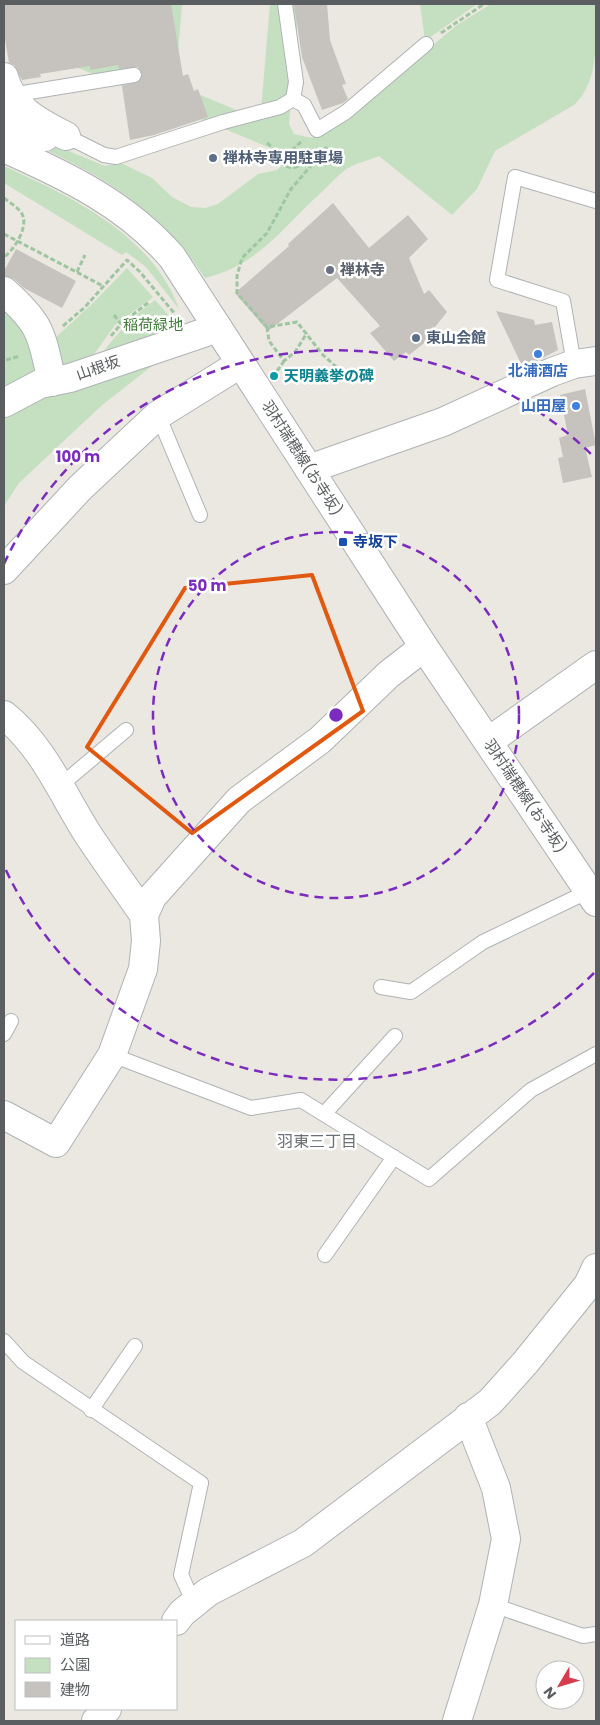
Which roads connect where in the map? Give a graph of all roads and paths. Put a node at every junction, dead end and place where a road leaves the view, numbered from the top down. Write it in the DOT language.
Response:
graph roads {
  1 [pos="285,4"];
  2 [pos="484,4"];
  3 [pos="426,44"];
  4 [pos="134,75"];
  5 [pos="7,86"];
  6 [pos="293,99"];
  7 [pos="4,122"];
  8 [pos="317,130"];
  9 [pos="66,136"];
  10 [pos="331,142"];
  11 [pos="267,143"];
  12 [pos="4,148"];
  13 [pos="280,154"];
  14 [pos="315,163"];
  15 [pos="4,198"];
  16 [pos="596,201"];
  17 [pos="4,234"];
  18 [pos="17,240"];
  19 [pos="85,255"];
  20 [pos="4,257"];
  21 [pos="76,272"];
  22 [pos="103,286"];
  23 [pos="4,291"];
  24 [pos="149,302"];
  25 [pos="176,314"];
  26 [pos="114,315"];
  27 [pos="121,324"];
  28 [pos="267,327"];
  29 [pos="118,328"];
  30 [pos="59,329"];
  31 [pos="206,332"];
  32 [pos="307,333"];
  33 [pos="21,355"];
  34 [pos="6,360"];
  35 [pos="284,361"];
  36 [pos="585,362"];
  37 [pos="240,364"];
  38 [pos="277,372"];
  39 [pos="343,373"];
  40 [pos="52,382"];
  41 [pos="4,403"];
  42 [pos="158,415"];
  43 [pos="309,469"];
  44 [pos="200,515"];
  45 [pos="4,570"];
  46 [pos="424,647"];
  47 [pos="596,665"];
  48 [pos="4,715"];
  49 [pos="126,730"];
  50 [pos="489,741"];
  51 [pos="61,785"];
  52 [pos="593,896"];
  53 [pos="144,915"];
  54 [pos="381,987"];
  55 [pos="11,1021"];
  56 [pos="4,1034"];
  57 [pos="395,1036"];
  58 [pos="596,1054"];
  59 [pos="112,1056"];
  60 [pos="324,1114"];
  61 [pos="4,1115"];
  62 [pos="394,1157"];
  63 [pos="325,1255"];
  64 [pos="596,1268"];
  65 [pos="4,1341"];
  66 [pos="135,1346"];
  67 [pos="91,1410"];
  68 [pos="468,1417"];
  69 [pos="493,1605"];
  70 [pos="185,1612"];
  71 [pos="596,1634"];
  72 [pos="106,1710"];
  73 [pos="96,1721"];
  74 [pos="457,1721"];
  1 -- 6 [label="lane"];
  2 -- 3 [label="path"];
  3 -- 8 [label="lane"];
  4 -- 5 [label="lane"];
  5 -- 9 [label="street"];
  6 -- 8 [label="lane"];
  6 -- 9 [label="lane"];
  7 -- 9 [label="street"];
  8 -- 13 [label="path"];
  10 -- 14 [label="path"];
  11 -- 13 [label="path"];
  12 -- 31 [label="street, 羽村瑞穂線(お寺坂)"];
  13 -- 14 [label="path"];
  14 -- 28 [label="path"];
  15 -- 18 [label="path"];
  16 -- 36 [label="lane"];
  17 -- 18 [label="path"];
  18 -- 20 [label="path"];
  18 -- 21 [label="path"];
  19 -- 21 [label="path"];
  21 -- 22 [label="path"];
  22 -- 25 [label="path"];
  22 -- 30 [label="path"];
  23 -- 40 [label="street"];
  24 -- 27 [label="path"];
  26 -- 27 [label="path"];
  27 -- 29 [label="path"];
  28 -- 32 [label="path"];
  28 -- 35 [label="path"];
  31 -- 37 [label="street, 羽村瑞穂線(お寺坂)"];
  31 -- 40 [label="street, 山根坂"];
  32 -- 35 [label="path"];
  32 -- 39 [label="path"];
  33 -- 34 [label="path"];
  35 -- 38 [label="path"];
  36 -- 43 [label="street"];
  37 -- 42 [label="street"];
  37 -- 43 [label="street, 羽村瑞穂線(お寺坂)"];
  40 -- 41 [label="street, 山根坂"];
  42 -- 44 [label="lane"];
  42 -- 45 [label="street"];
  43 -- 46 [label="street, 羽村瑞穂線(お寺坂)"];
  46 -- 50 [label="street, 羽村瑞穂線(お寺坂)"];
  46 -- 53 [label="street"];
  47 -- 50 [label="street"];
  48 -- 51 [label="street"];
  49 -- 51 [label="lane"];
  50 -- 52 [label="street, 羽村瑞穂線(お寺坂)"];
  51 -- 53 [label="street"];
  52 -- 54 [label="lane"];
  53 -- 59 [label="street"];
  55 -- 56 [label="lane"];
  57 -- 60 [label="lane"];
  58 -- 62 [label="lane"];
  59 -- 60 [label="lane"];
  59 -- 61 [label="street"];
  60 -- 62 [label="lane"];
  62 -- 63 [label="lane"];
  64 -- 68 [label="street"];
  65 -- 67 [label="lane"];
  66 -- 67 [label="lane"];
  67 -- 70 [label="lane"];
  68 -- 69 [label="street"];
  68 -- 70 [label="street"];
  69 -- 71 [label="lane"];
  69 -- 74 [label="street"];
  72 -- 73 [label="street"];
}
